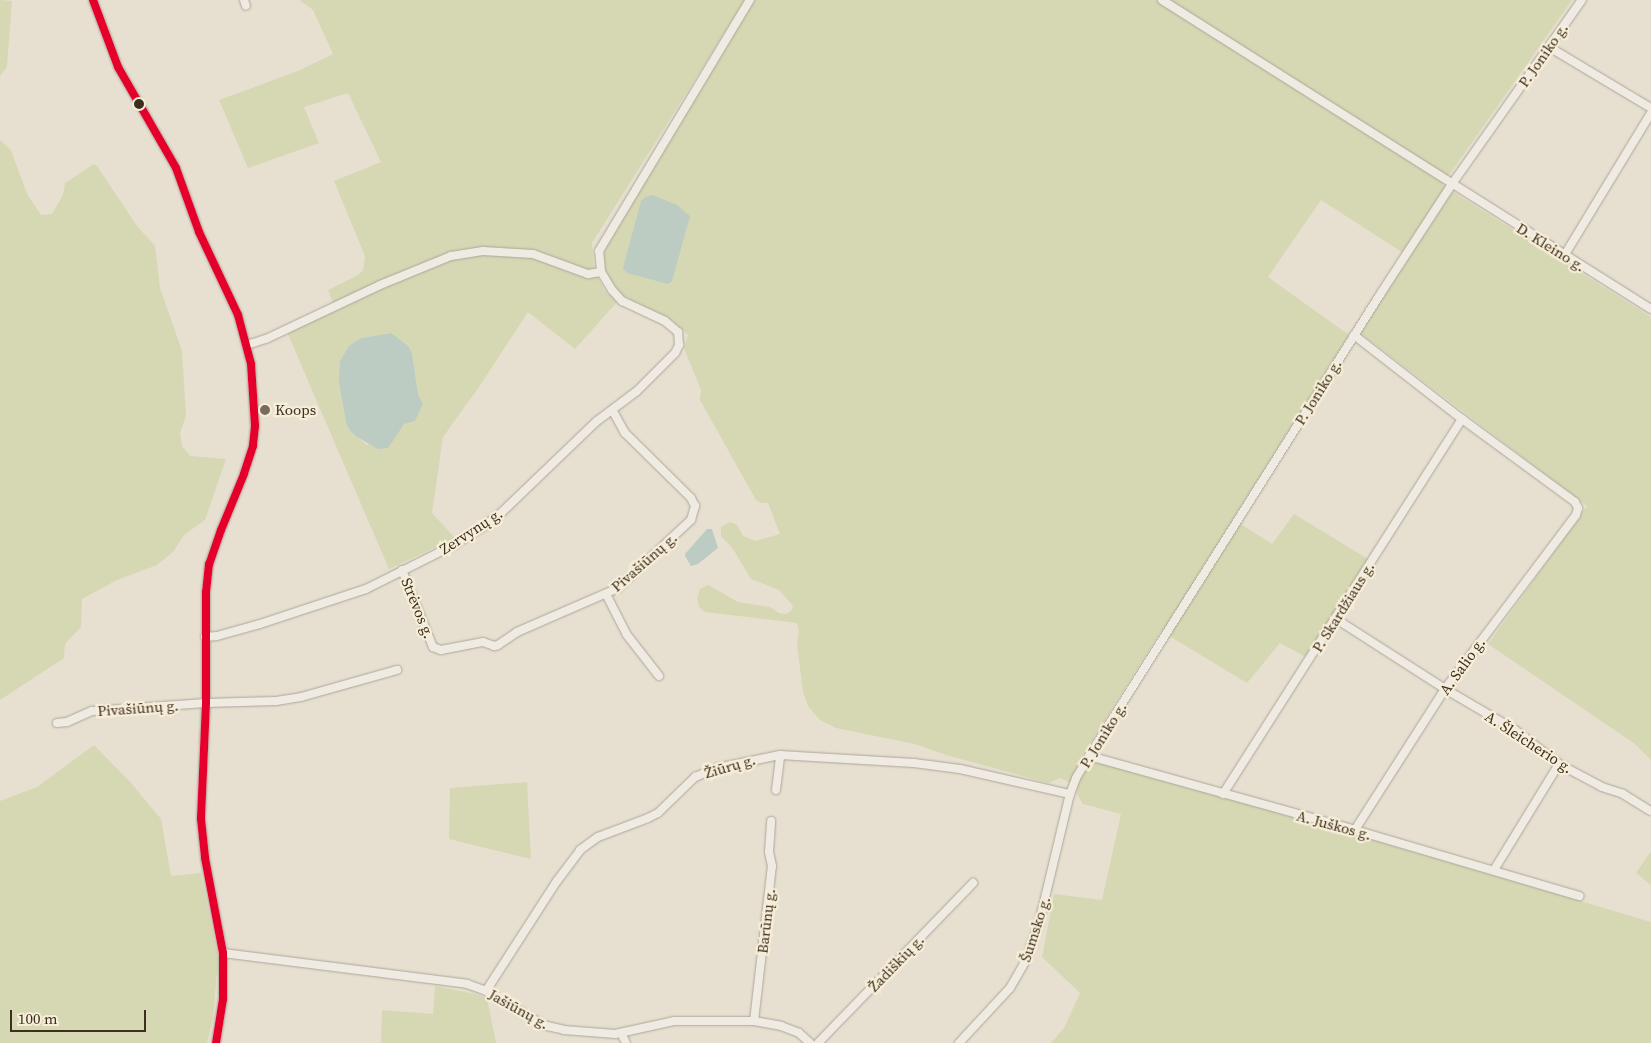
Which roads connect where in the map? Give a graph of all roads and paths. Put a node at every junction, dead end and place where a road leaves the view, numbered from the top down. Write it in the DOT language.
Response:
graph roads {
  1 [pos="93,0"];
  2 [pos="750,0"];
  3 [pos="1162,0"];
  4 [pos="1582,0"];
  5 [pos="1549,47"];
  6 [pos="1651,108"];
  7 [pos="1651,113"];
  8 [pos="1452,184"];
  9 [pos="1564,256"];
  10 [pos="601,272"];
  11 [pos="1651,309"];
  12 [pos="1354,335"];
  13 [pos="247,345"];
  14 [pos="612,410"];
  15 [pos="1462,419"];
  16 [pos="402,570"];
  17 [pos="606,594"];
  18 [pos="1336,619"];
  19 [pos="205,637"];
  20 [pos="433,647"];
  21 [pos="397,670"];
  22 [pos="659,676"];
  23 [pos="1444,689"];
  24 [pos="206,703"];
  25 [pos="57,722"];
  26 [pos="780,755"];
  27 [pos="1089,756"];
  28 [pos="1558,764"];
  29 [pos="776,790"];
  30 [pos="1070,794"];
  31 [pos="1223,794"];
  32 [pos="1650,811"];
  33 [pos="771,821"];
  34 [pos="1355,830"];
  35 [pos="1494,870"];
  36 [pos="973,883"];
  37 [pos="1579,896"];
  38 [pos="223,953"];
  39 [pos="486,990"];
  40 [pos="754,1021"];
  41 [pos="621,1033"];
  42 [pos="216,1043"];
  43 [pos="626,1043"];
  44 [pos="810,1043"];
  45 [pos="818,1043"];
  46 [pos="959,1043"];
  1 -- 13 [label="street"];
  2 -- 10 [label="street"];
  3 -- 8 [label="street, D. Kleino g."];
  4 -- 5 [label="street, P. Joniko g."];
  5 -- 6 [label="street"];
  5 -- 8 [label="street, P. Joniko g."];
  7 -- 9 [label="street"];
  8 -- 9 [label="street, D. Kleino g."];
  8 -- 12 [label="street, P. Joniko g."];
  9 -- 11 [label="street, D. Kleino g."];
  10 -- 13 [label="street"];
  10 -- 14 [label="street, Zervynų g."];
  12 -- 15 [label="street"];
  12 -- 27 [label="street, P. Joniko g."];
  13 -- 19 [label="street"];
  14 -- 16 [label="street, Zervynų g."];
  14 -- 17 [label="street, Pivašiūnų g."];
  15 -- 18 [label="street, P. Skardžiaus g."];
  15 -- 23 [label="street, A. Salio g."];
  16 -- 19 [label="street, Zervynų g."];
  16 -- 20 [label="street, Strėvos g."];
  17 -- 20 [label="street, Pivašiūnų g."];
  17 -- 22 [label="street"];
  18 -- 23 [label="street, A. Šleicherio g."];
  18 -- 31 [label="street, P. Skardžiaus g."];
  19 -- 24 [label="street"];
  21 -- 24 [label="street, Pivašiūnų g."];
  23 -- 28 [label="street, A. Šleicherio g."];
  23 -- 34 [label="street, A. Salio g."];
  24 -- 25 [label="street, Pivašiūnų g."];
  24 -- 38 [label="street"];
  26 -- 29 [label="street"];
  26 -- 30 [label="street, Žiūrų g."];
  26 -- 39 [label="street, Žiūrų g."];
  27 -- 30 [label="street, P. Joniko g."];
  27 -- 31 [label="street, A. Juškos g."];
  28 -- 32 [label="street, A. Šleicherio g."];
  28 -- 35 [label="street"];
  30 -- 46 [label="street, Šumsko g."];
  31 -- 34 [label="street, A. Juškos g."];
  33 -- 40 [label="street, Barūnų g."];
  34 -- 35 [label="street, A. Juškos g."];
  35 -- 37 [label="street, A. Juškos g."];
  36 -- 45 [label="street, Žadiškių g."];
  38 -- 39 [label="street, Jašiūnų g."];
  38 -- 42 [label="street"];
  39 -- 41 [label="street, Jašiūnų g."];
  40 -- 41 [label="street, Jašiūnų g."];
  40 -- 44 [label="street, Jašiūnų g."];
  41 -- 43 [label="street"];
}
